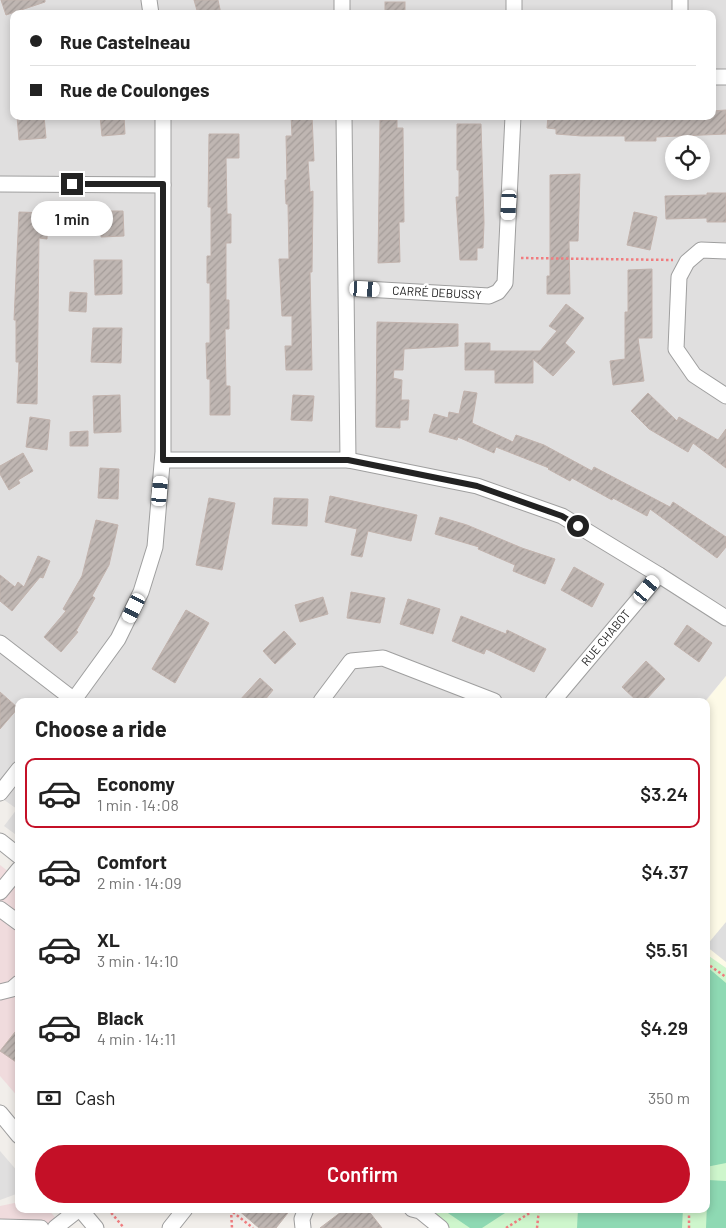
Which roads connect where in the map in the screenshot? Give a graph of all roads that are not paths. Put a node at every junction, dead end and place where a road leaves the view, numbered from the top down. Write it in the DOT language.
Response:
graph roads {
  1 [pos="162,120"];
  2 [pos="344,120"];
  3 [pos="513,120"];
  4 [pos="0,184"];
  5 [pos="163,184"];
  6 [pos="726,251"];
  7 [pos="347,288"];
  8 [pos="726,396"];
  9 [pos="163,460"];
  10 [pos="348,460"];
  11 [pos="659,574"];
  12 [pos="726,618"];
  13 [pos="0,643"];
  14 [pos="71,698"];
  15 [pos="75,698"];
  16 [pos="323,698"];
  17 [pos="486,698"];
  18 [pos="556,698"];
  19 [pos="15,774"];
  20 [pos="0,793"];
  21 [pos="0,841"];
  22 [pos="15,853"];
  23 [pos="15,873"];
  24 [pos="0,892"];
  25 [pos="0,909"];
  26 [pos="15,921"];
  27 [pos="15,986"];
  28 [pos="0,992"];
  29 [pos="0,1113"];
  30 [pos="15,1131"];
  31 [pos="74,1213"];
  32 [pos="83,1213"];
  33 [pos="182,1213"];
  34 [pos="304,1213"];
  35 [pos="422,1213"];
  36 [pos="0,1227"];
  37 [pos="42,1228"];
  38 [pos="55,1228"];
  39 [pos="96,1228"];
  40 [pos="170,1228"];
  41 [pos="303,1228"];
  42 [pos="441,1228"];
  1 -- 5 [label="street"];
  2 -- 7 [label="street"];
  3 -- 7 [label="street, CARRÉ DEBUSSY"];
  4 -- 5 [label="street"];
  5 -- 9 [label="street"];
  6 -- 8 [label="street"];
  7 -- 10 [label="street"];
  9 -- 10 [label="street"];
  9 -- 15 [label="street"];
  10 -- 11 [label="street"];
  11 -- 12 [label="street"];
  11 -- 18 [label="street, RUE CHABOT"];
  13 -- 14 [label="street"];
  16 -- 17 [label="street"];
  19 -- 20 [label="street"];
  21 -- 22 [label="street"];
  23 -- 24 [label="street"];
  25 -- 26 [label="street"];
  27 -- 28 [label="street"];
  29 -- 30 [label="street"];
  31 -- 38 [label="street"];
  32 -- 39 [label="street"];
  33 -- 40 [label="street"];
  34 -- 41 [label="street"];
  35 -- 42 [label="street"];
  36 -- 37 [label="street"];
}
